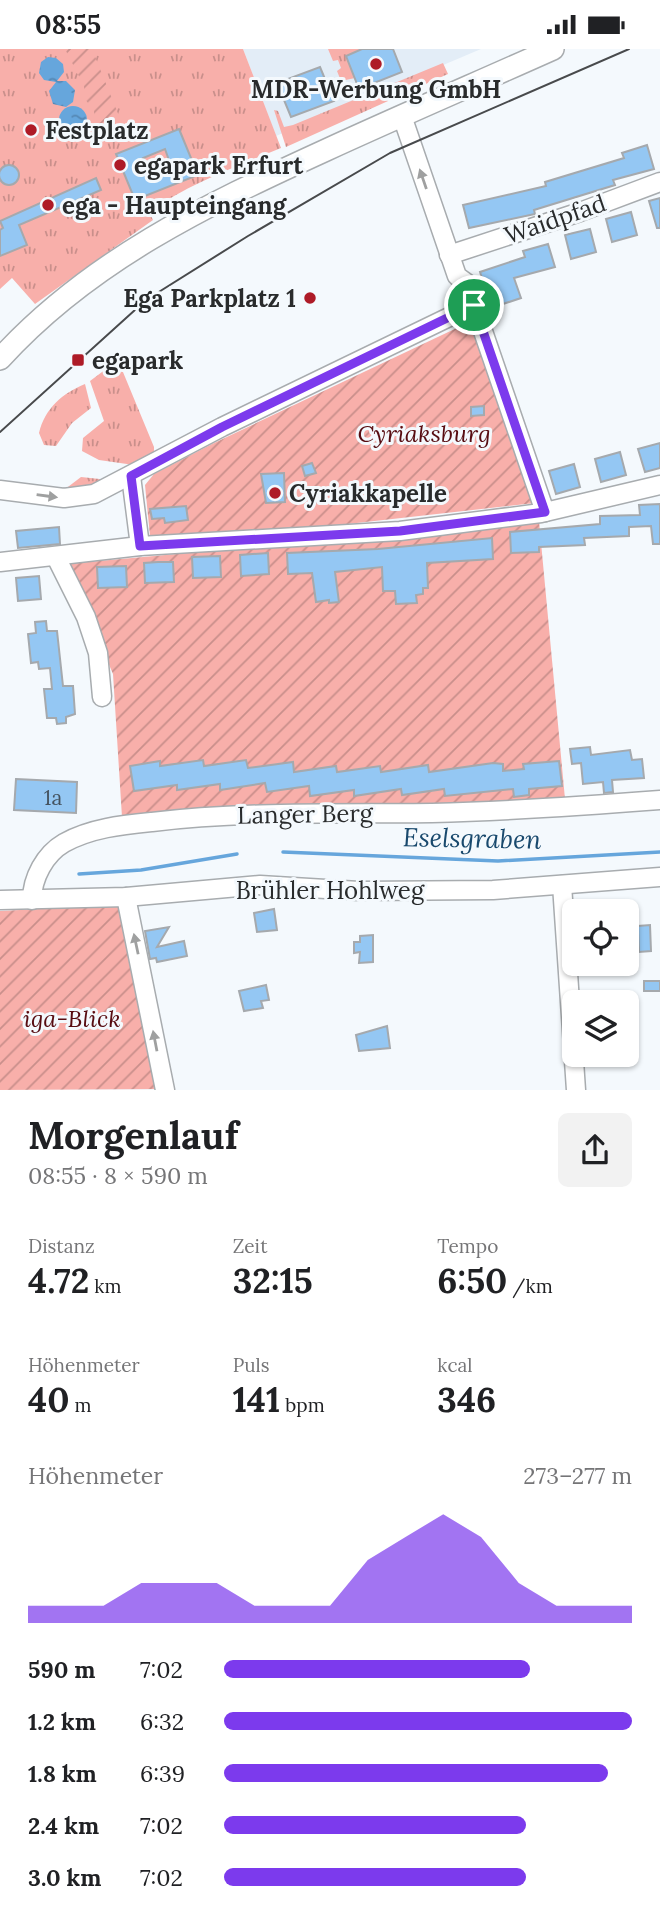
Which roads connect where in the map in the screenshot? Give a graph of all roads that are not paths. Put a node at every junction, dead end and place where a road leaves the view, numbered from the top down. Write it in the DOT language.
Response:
graph roads {
  1 [pos="553,49"];
  2 [pos="402,116"];
  3 [pos="660,182"];
  4 [pos="449,255"];
  5 [pos="474,305"];
  6 [pos="0,359"];
  7 [pos="131,476"];
  8 [pos="660,485"];
  9 [pos="0,490"];
  10 [pos="545,512"];
  11 [pos="140,546"];
  12 [pos="56,557"];
  13 [pos="0,562"];
  14 [pos="102,697"];
  15 [pos="660,800"];
  16 [pos="660,877"];
  17 [pos="562,885"];
  18 [pos="126,898"];
  19 [pos="0,900"];
  20 [pos="32,900"];
  21 [pos="165,1090"];
  22 [pos="576,1090"];
  1 -- 2 [label="main road"];
  4 -- 2 [label="street, one-way"];
  2 -- 6 [label="main road"];
  3 -- 4 [label="street, Waidpfad"];
  4 -- 5 [label="street"];
  5 -- 7 [label="street"];
  5 -- 10 [label="street"];
  9 -- 7 [label="street, one-way"];
  7 -- 11 [label="street"];
  8 -- 10 [label="street"];
  10 -- 11 [label="street"];
  11 -- 12 [label="street"];
  12 -- 13 [label="street"];
  12 -- 14 [label="street"];
  15 -- 20 [label="street, Langer Berg"];
  16 -- 17 [label="street, Brühler Hohlweg"];
  17 -- 18 [label="street, Brühler Hohlweg"];
  17 -- 22 [label="street"];
  18 -- 20 [label="street, Brühler Hohlweg"];
  21 -- 18 [label="street, one-way"];
  19 -- 20 [label="street, Brühler Hohlweg"];
}
